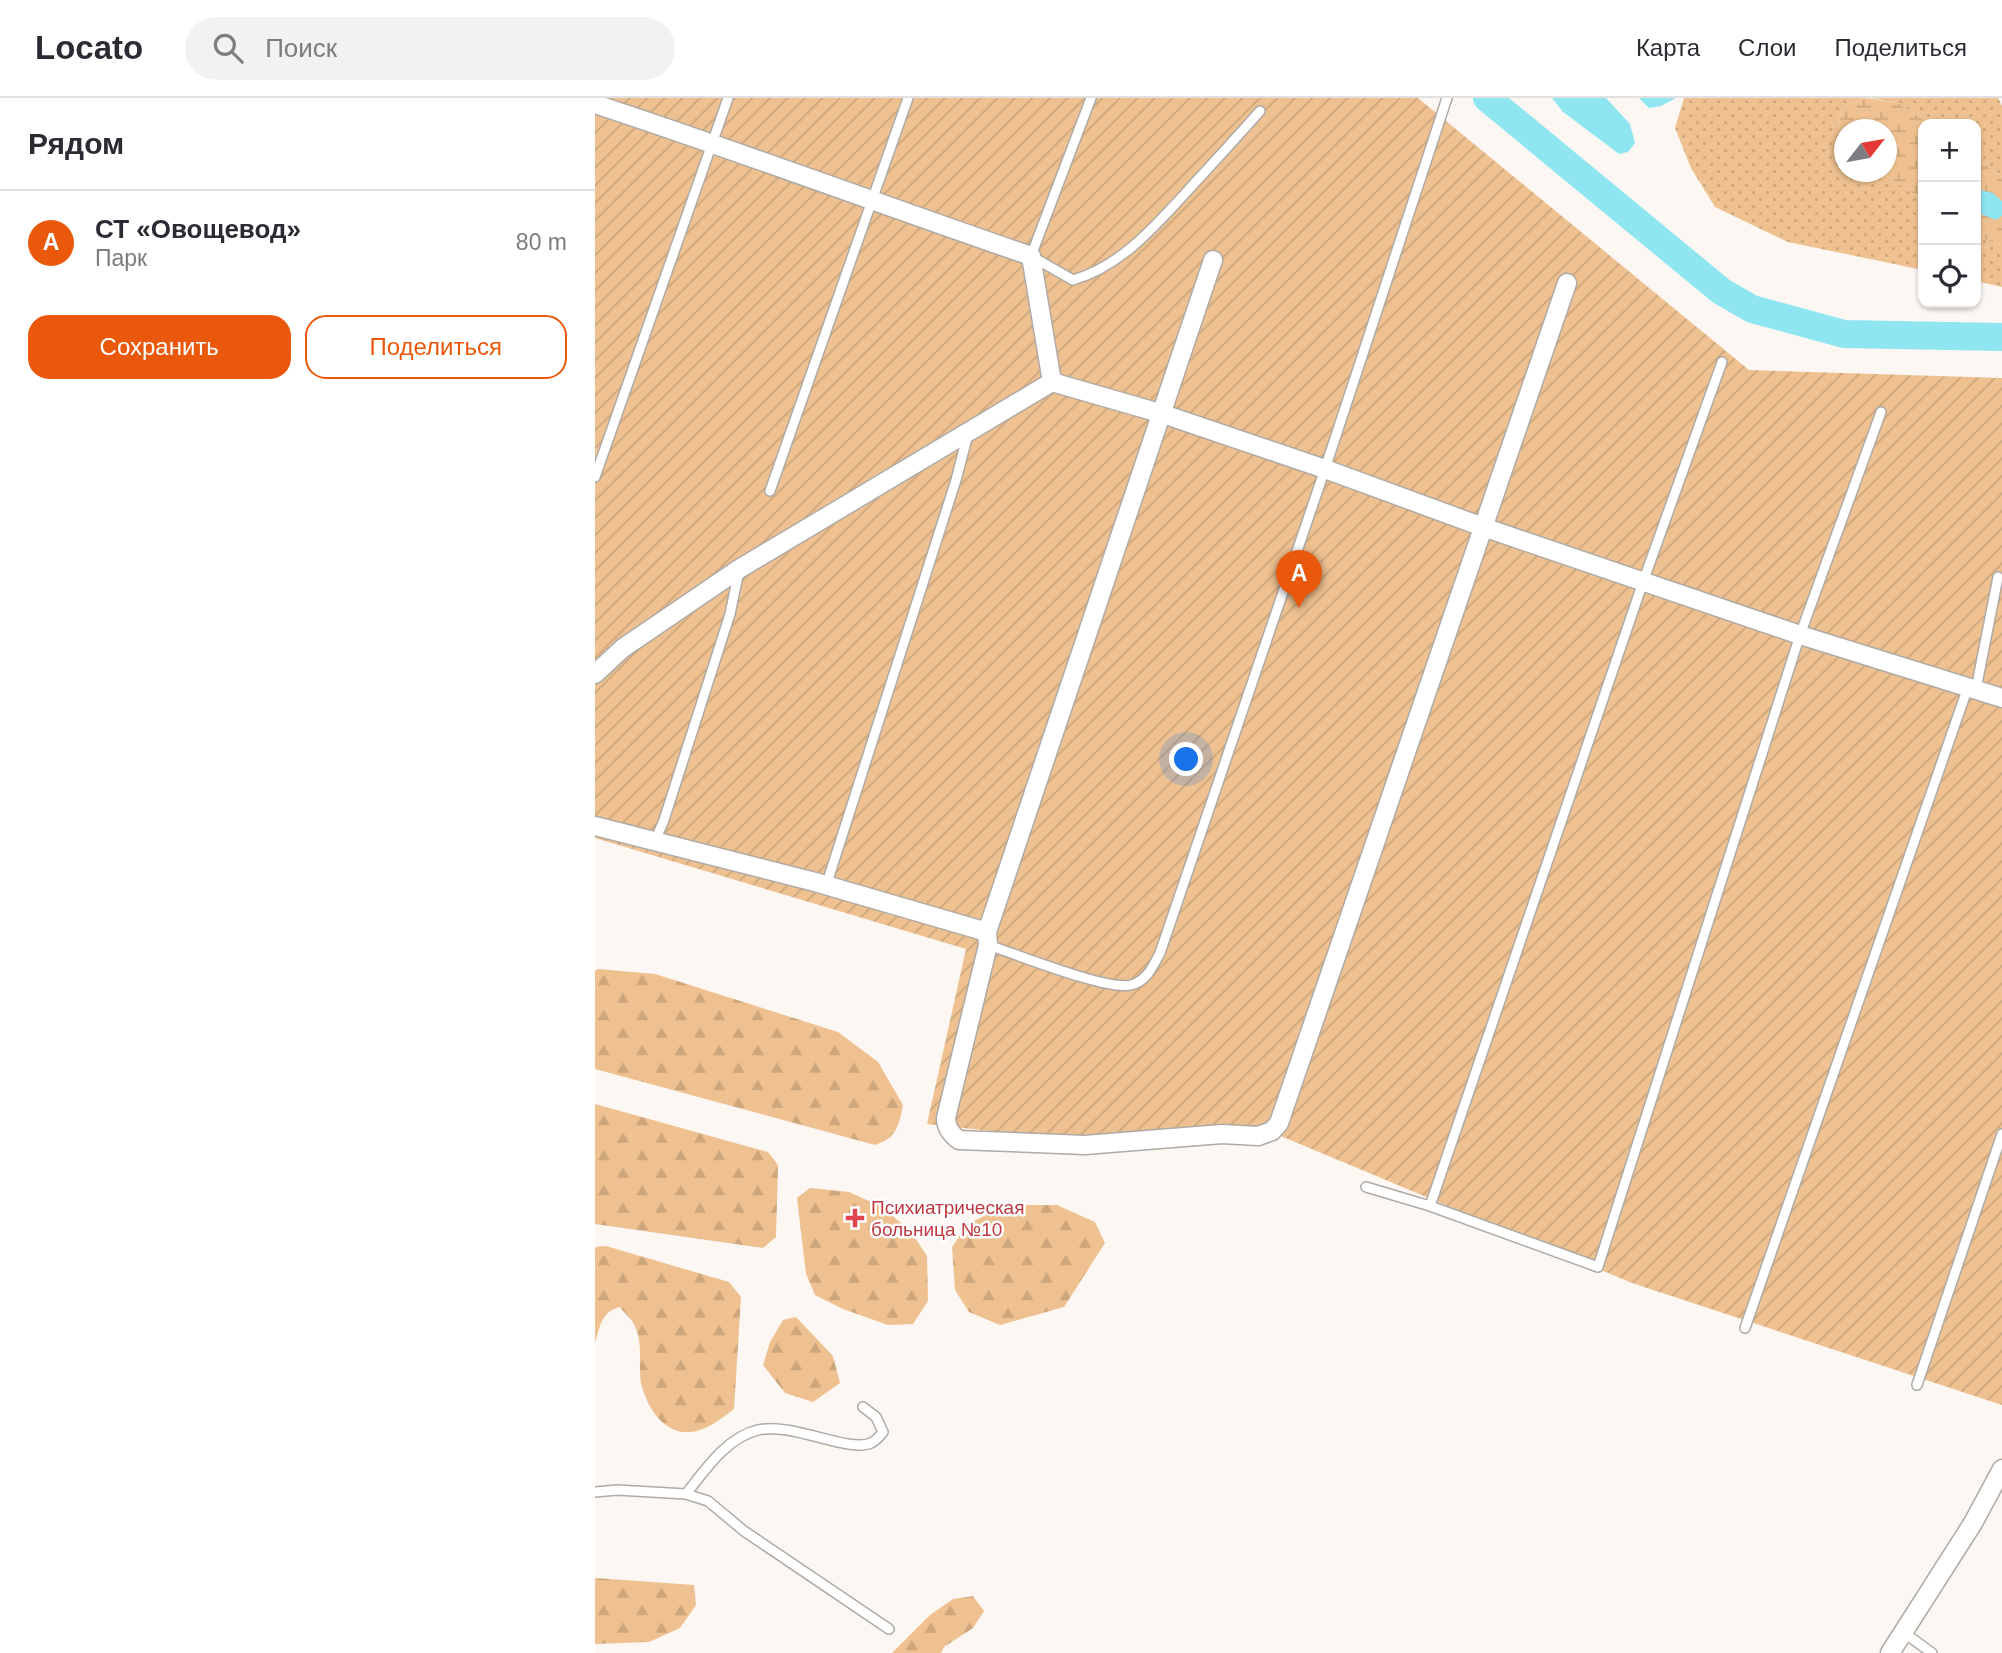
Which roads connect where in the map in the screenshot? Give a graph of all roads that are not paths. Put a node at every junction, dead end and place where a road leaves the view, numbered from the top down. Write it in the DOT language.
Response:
graph roads {
  1 [pos="728,98"];
  2 [pos="908,98"];
  3 [pos="1091,98"];
  4 [pos="1447,98"];
  5 [pos="595,104"];
  6 [pos="1261,111"];
  7 [pos="712,143"];
  8 [pos="871,201"];
  9 [pos="1031,256"];
  10 [pos="1213,260"];
  11 [pos="1567,282"];
  12 [pos="1721,362"];
  13 [pos="1052,382"];
  14 [pos="1881,412"];
  15 [pos="1163,414"];
  16 [pos="968,432"];
  17 [pos="1325,469"];
  18 [pos="595,477"];
  19 [pos="770,491"];
  20 [pos="1483,527"];
  21 [pos="739,569"];
  22 [pos="1998,577"];
  23 [pos="1643,582"];
  24 [pos="1800,635"];
  25 [pos="595,674"];
  26 [pos="1972,688"];
  27 [pos="2002,698"];
  28 [pos="595,826"];
  29 [pos="655,841"];
  30 [pos="826,886"];
  31 [pos="987,938"];
  32 [pos="2002,1134"];
  33 [pos="1366,1187"];
  34 [pos="1430,1206"];
  35 [pos="1745,1328"];
  36 [pos="1917,1385"];
  37 [pos="863,1407"];
  38 [pos="2002,1469"];
  39 [pos="595,1492"];
  40 [pos="686,1494"];
  41 [pos="889,1629"];
  42 [pos="1903,1632"];
  43 [pos="1890,1653"];
  44 [pos="1932,1653"];
  1 -- 7 [label="lane"];
  2 -- 8 [label="lane"];
  3 -- 9 [label="lane"];
  4 -- 17 [label="lane"];
  5 -- 7 [label="street"];
  6 -- 9 [label="lane"];
  7 -- 8 [label="street"];
  7 -- 18 [label="lane"];
  8 -- 9 [label="street"];
  8 -- 19 [label="lane"];
  9 -- 13 [label="street"];
  10 -- 15 [label="street"];
  11 -- 20 [label="street"];
  12 -- 23 [label="lane"];
  13 -- 15 [label="street"];
  13 -- 16 [label="street"];
  14 -- 24 [label="lane"];
  15 -- 17 [label="street"];
  15 -- 31 [label="street"];
  16 -- 21 [label="street"];
  16 -- 30 [label="lane"];
  17 -- 20 [label="street"];
  17 -- 31 [label="lane"];
  20 -- 23 [label="street"];
  20 -- 31 [label="street"];
  21 -- 25 [label="street"];
  21 -- 29 [label="lane"];
  22 -- 26 [label="lane"];
  23 -- 24 [label="street"];
  23 -- 34 [label="lane"];
  24 -- 26 [label="street"];
  24 -- 34 [label="lane"];
  26 -- 27 [label="street"];
  26 -- 35 [label="lane"];
  28 -- 29 [label="street"];
  29 -- 30 [label="street"];
  30 -- 31 [label="street"];
  32 -- 36 [label="lane"];
  33 -- 34 [label="lane"];
  37 -- 40 [label="lane"];
  38 -- 42 [label="street"];
  39 -- 40 [label="lane"];
  40 -- 41 [label="lane"];
  42 -- 43 [label="street"];
  42 -- 44 [label="lane"];
}
